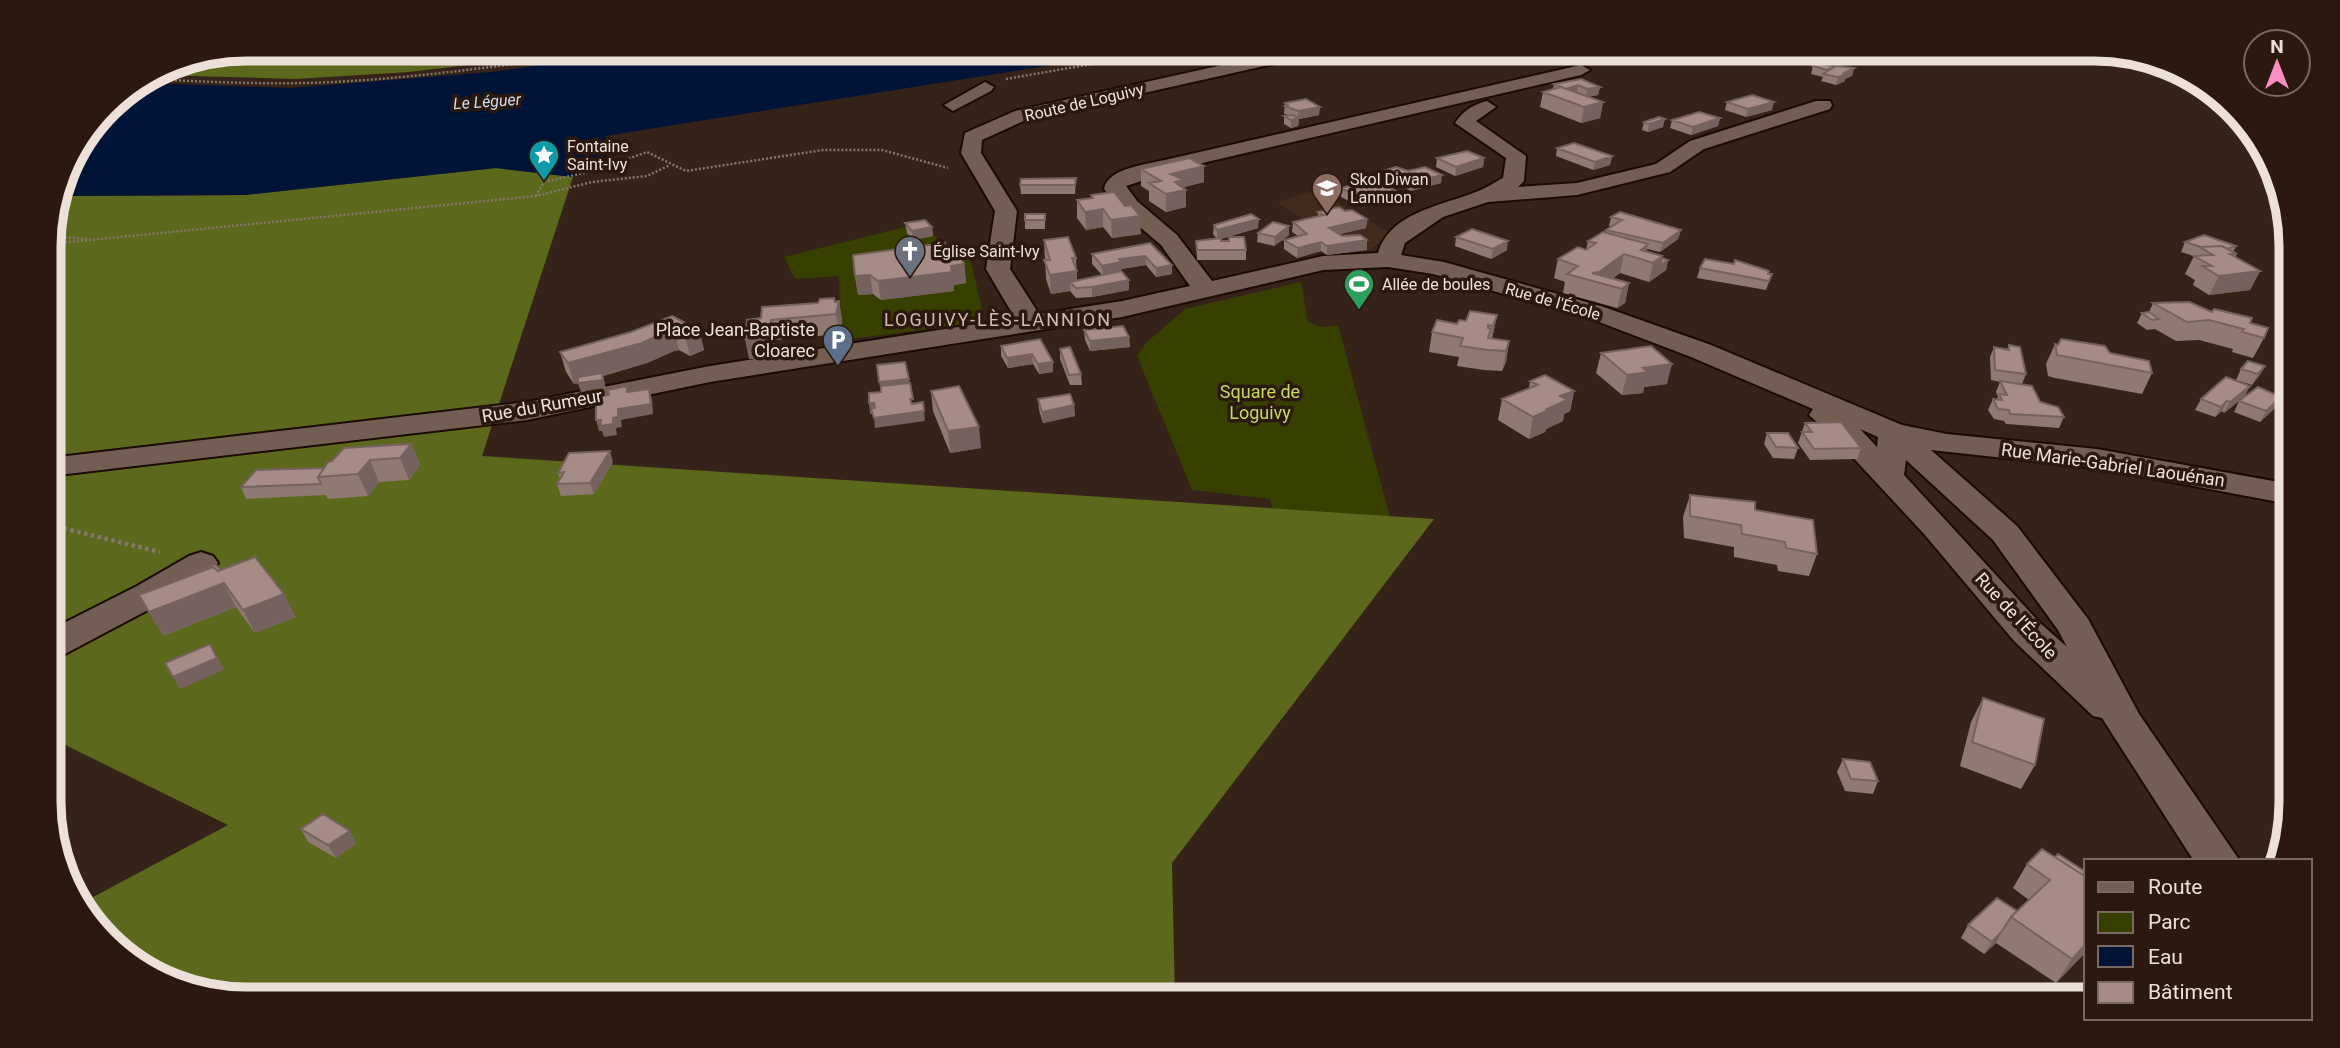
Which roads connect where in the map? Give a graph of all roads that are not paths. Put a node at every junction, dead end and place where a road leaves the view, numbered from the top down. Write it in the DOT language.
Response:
graph roads {
  1 [pos="1264,61"];
  2 [pos="1581,69"];
  3 [pos="985,88"];
  4 [pos="953,105"];
  5 [pos="1824,105"];
  6 [pos="1487,107"];
  7 [pos="1486,196"];
  8 [pos="1388,260"];
  9 [pos="1206,290"];
  10 [pos="1031,323"];
  11 [pos="1701,351"];
  12 [pos="1894,433"];
  13 [pos="62,466"];
  14 [pos="1888,477"];
  15 [pos="2279,492"];
  16 [pos="201,563"];
  17 [pos="61,640"];
  18 [pos="2123,722"];
  19 [pos="2217,859"];
  1 -- 10 [label="street, Route de Loguivy"];
  2 -- 9 [label="street"];
  3 -- 4 [label="street"];
  5 -- 7 [label="street"];
  6 -- 7 [label="street"];
  7 -- 8 [label="street"];
  8 -- 9 [label="street, Rue de l'École"];
  8 -- 11 [label="street, Rue de l'École"];
  9 -- 10 [label="street, Rue de l'École"];
  10 -- 13 [label="street, Rue du Rumeur"];
  11 -- 12 [label="street, Rue de l'École"];
  11 -- 14 [label="street, Rue de l'École"];
  12 -- 14 [label="street"];
  12 -- 15 [label="street, Rue Marie-Gabriel Laouénan"];
  12 -- 18 [label="street, Rue de l'École"];
  14 -- 18 [label="street, Rue de l'École"];
  16 -- 17 [label="street"];
  18 -- 19 [label="street, Rue de l'École"];
}
